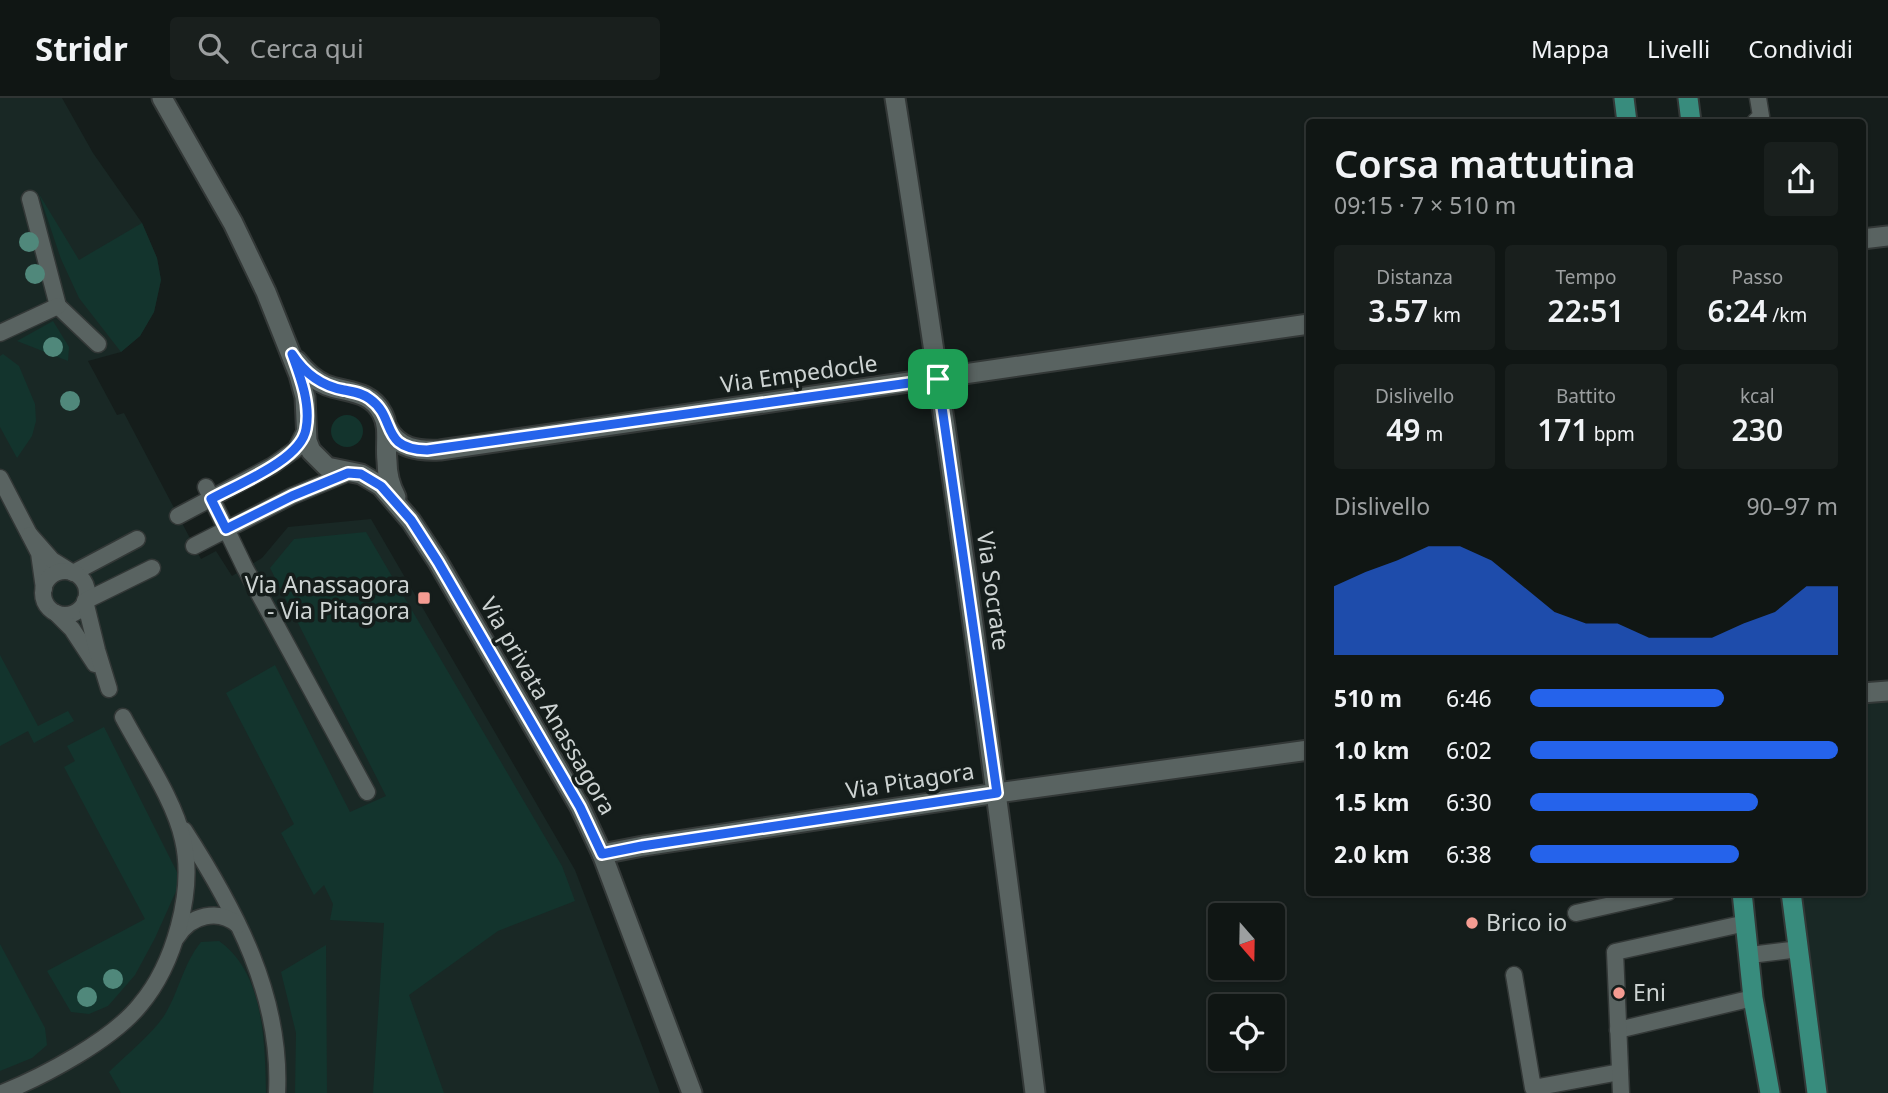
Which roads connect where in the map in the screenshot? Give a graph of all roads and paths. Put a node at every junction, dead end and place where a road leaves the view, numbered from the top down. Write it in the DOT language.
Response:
graph roads {
  1 [pos="162,98"];
  2 [pos="895,98"];
  3 [pos="1624,98"];
  4 [pos="1688,98"];
  5 [pos="1758,98"];
  6 [pos="1627,119"];
  7 [pos="1691,119"];
  8 [pos="1758,119"];
  9 [pos="30,199"];
  10 [pos="1888,236"];
  11 [pos="1866,239"];
  12 [pos="58,306"];
  13 [pos="1306,324"];
  14 [pos="0,333"];
  15 [pos="98,344"];
  16 [pos="292,354"];
  17 [pos="938,379"];
  18 [pos="357,392"];
  19 [pos="306,428"];
  20 [pos="387,434"];
  21 [pos="350,472"];
  22 [pos="0,478"];
  23 [pos="209,493"];
  24 [pos="403,510"];
  25 [pos="178,516"];
  26 [pos="226,529"];
  27 [pos="30,534"];
  28 [pos="136,539"];
  29 [pos="194,546"];
  30 [pos="152,568"];
  31 [pos="73,573"];
  32 [pos="44,589"];
  33 [pos="85,601"];
  34 [pos="56,613"];
  35 [pos="1888,691"];
  36 [pos="1866,693"];
  37 [pos="123,717"];
  38 [pos="1306,750"];
  39 [pos="367,792"];
  40 [pos="997,793"];
  41 [pos="174,813"];
  42 [pos="602,854"];
  43 [pos="1650,896"];
  44 [pos="1743,896"];
  45 [pos="1792,896"];
  46 [pos="1576,913"];
  47 [pos="1746,923"];
  48 [pos="239,926"];
  49 [pos="174,942"];
  50 [pos="1799,949"];
  51 [pos="1749,955"];
  52 [pos="1514,975"];
  53 [pos="1753,998"];
  54 [pos="1618,1030"];
  55 [pos="1620,1072"];
  56 [pos="2,1093"];
  57 [pos="277,1093"];
  58 [pos="692,1093"];
  59 [pos="1035,1093"];
  60 [pos="1621,1093"];
  61 [pos="1770,1093"];
  62 [pos="1817,1093"];
  1 -- 16 [label="street, Via privata Anassagora"];
  2 -- 17 [label="street, Via Socrate"];
  3 -- 6 [label="main road"];
  4 -- 7 [label="main road"];
  5 -- 8 [label="lane"];
  9 -- 12 [label="lane"];
  10 -- 11 [label="street"];
  12 -- 14 [label="lane"];
  12 -- 15 [label="lane"];
  13 -- 17 [label="street, Via Empedocle"];
  16 -- 18 [label="street, Via privata Anassagora"];
  16 -- 19 [label="street, Via privata Anassagora"];
  17 -- 20 [label="street, Via Empedocle"];
  17 -- 40 [label="street, Via Socrate"];
  18 -- 19 [label="street"];
  18 -- 20 [label="street, Via privata Anassagora"];
  19 -- 21 [label="street, Via privata Anassagora"];
  19 -- 23 [label="lane"];
  20 -- 21 [label="street"];
  20 -- 24 [label="street, Via privata Anassagora"];
  21 -- 24 [label="street, Via privata Anassagora"];
  21 -- 26 [label="lane"];
  22 -- 27 [label="lane"];
  23 -- 25 [label="lane"];
  23 -- 26 [label="lane"];
  24 -- 42 [label="street, Via privata Anassagora"];
  26 -- 29 [label="lane"];
  26 -- 39 [label="lane"];
  27 -- 31 [label="lane"];
  27 -- 32 [label="lane"];
  28 -- 31 [label="lane"];
  30 -- 33 [label="lane"];
  31 -- 32 [label="lane"];
  31 -- 33 [label="lane"];
  32 -- 34 [label="lane"];
  33 -- 34 [label="lane"];
  33 -- 34 [label="lane"];
  35 -- 36 [label="street"];
  37 -- 41 [label="lane"];
  38 -- 40 [label="street, Via Pitagora"];
  40 -- 42 [label="street, Via Pitagora"];
  40 -- 59 [label="street, Via Socrate"];
  41 -- 48 [label="lane"];
  41 -- 49 [label="lane"];
  42 -- 58 [label="street, Via privata Anassagora"];
  43 -- 46 [label="lane"];
  44 -- 47 [label="main road"];
  45 -- 50 [label="main road"];
  47 -- 51 [label="main road"];
  47 -- 54 [label="lane"];
  48 -- 49 [label="lane"];
  48 -- 57 [label="lane"];
  49 -- 56 [label="lane"];
  50 -- 51 [label="lane"];
  50 -- 62 [label="main road"];
  51 -- 53 [label="main road"];
  52 -- 55 [label="lane"];
  53 -- 54 [label="lane"];
  53 -- 61 [label="main road"];
  54 -- 55 [label="lane"];
  55 -- 60 [label="lane"];
}
